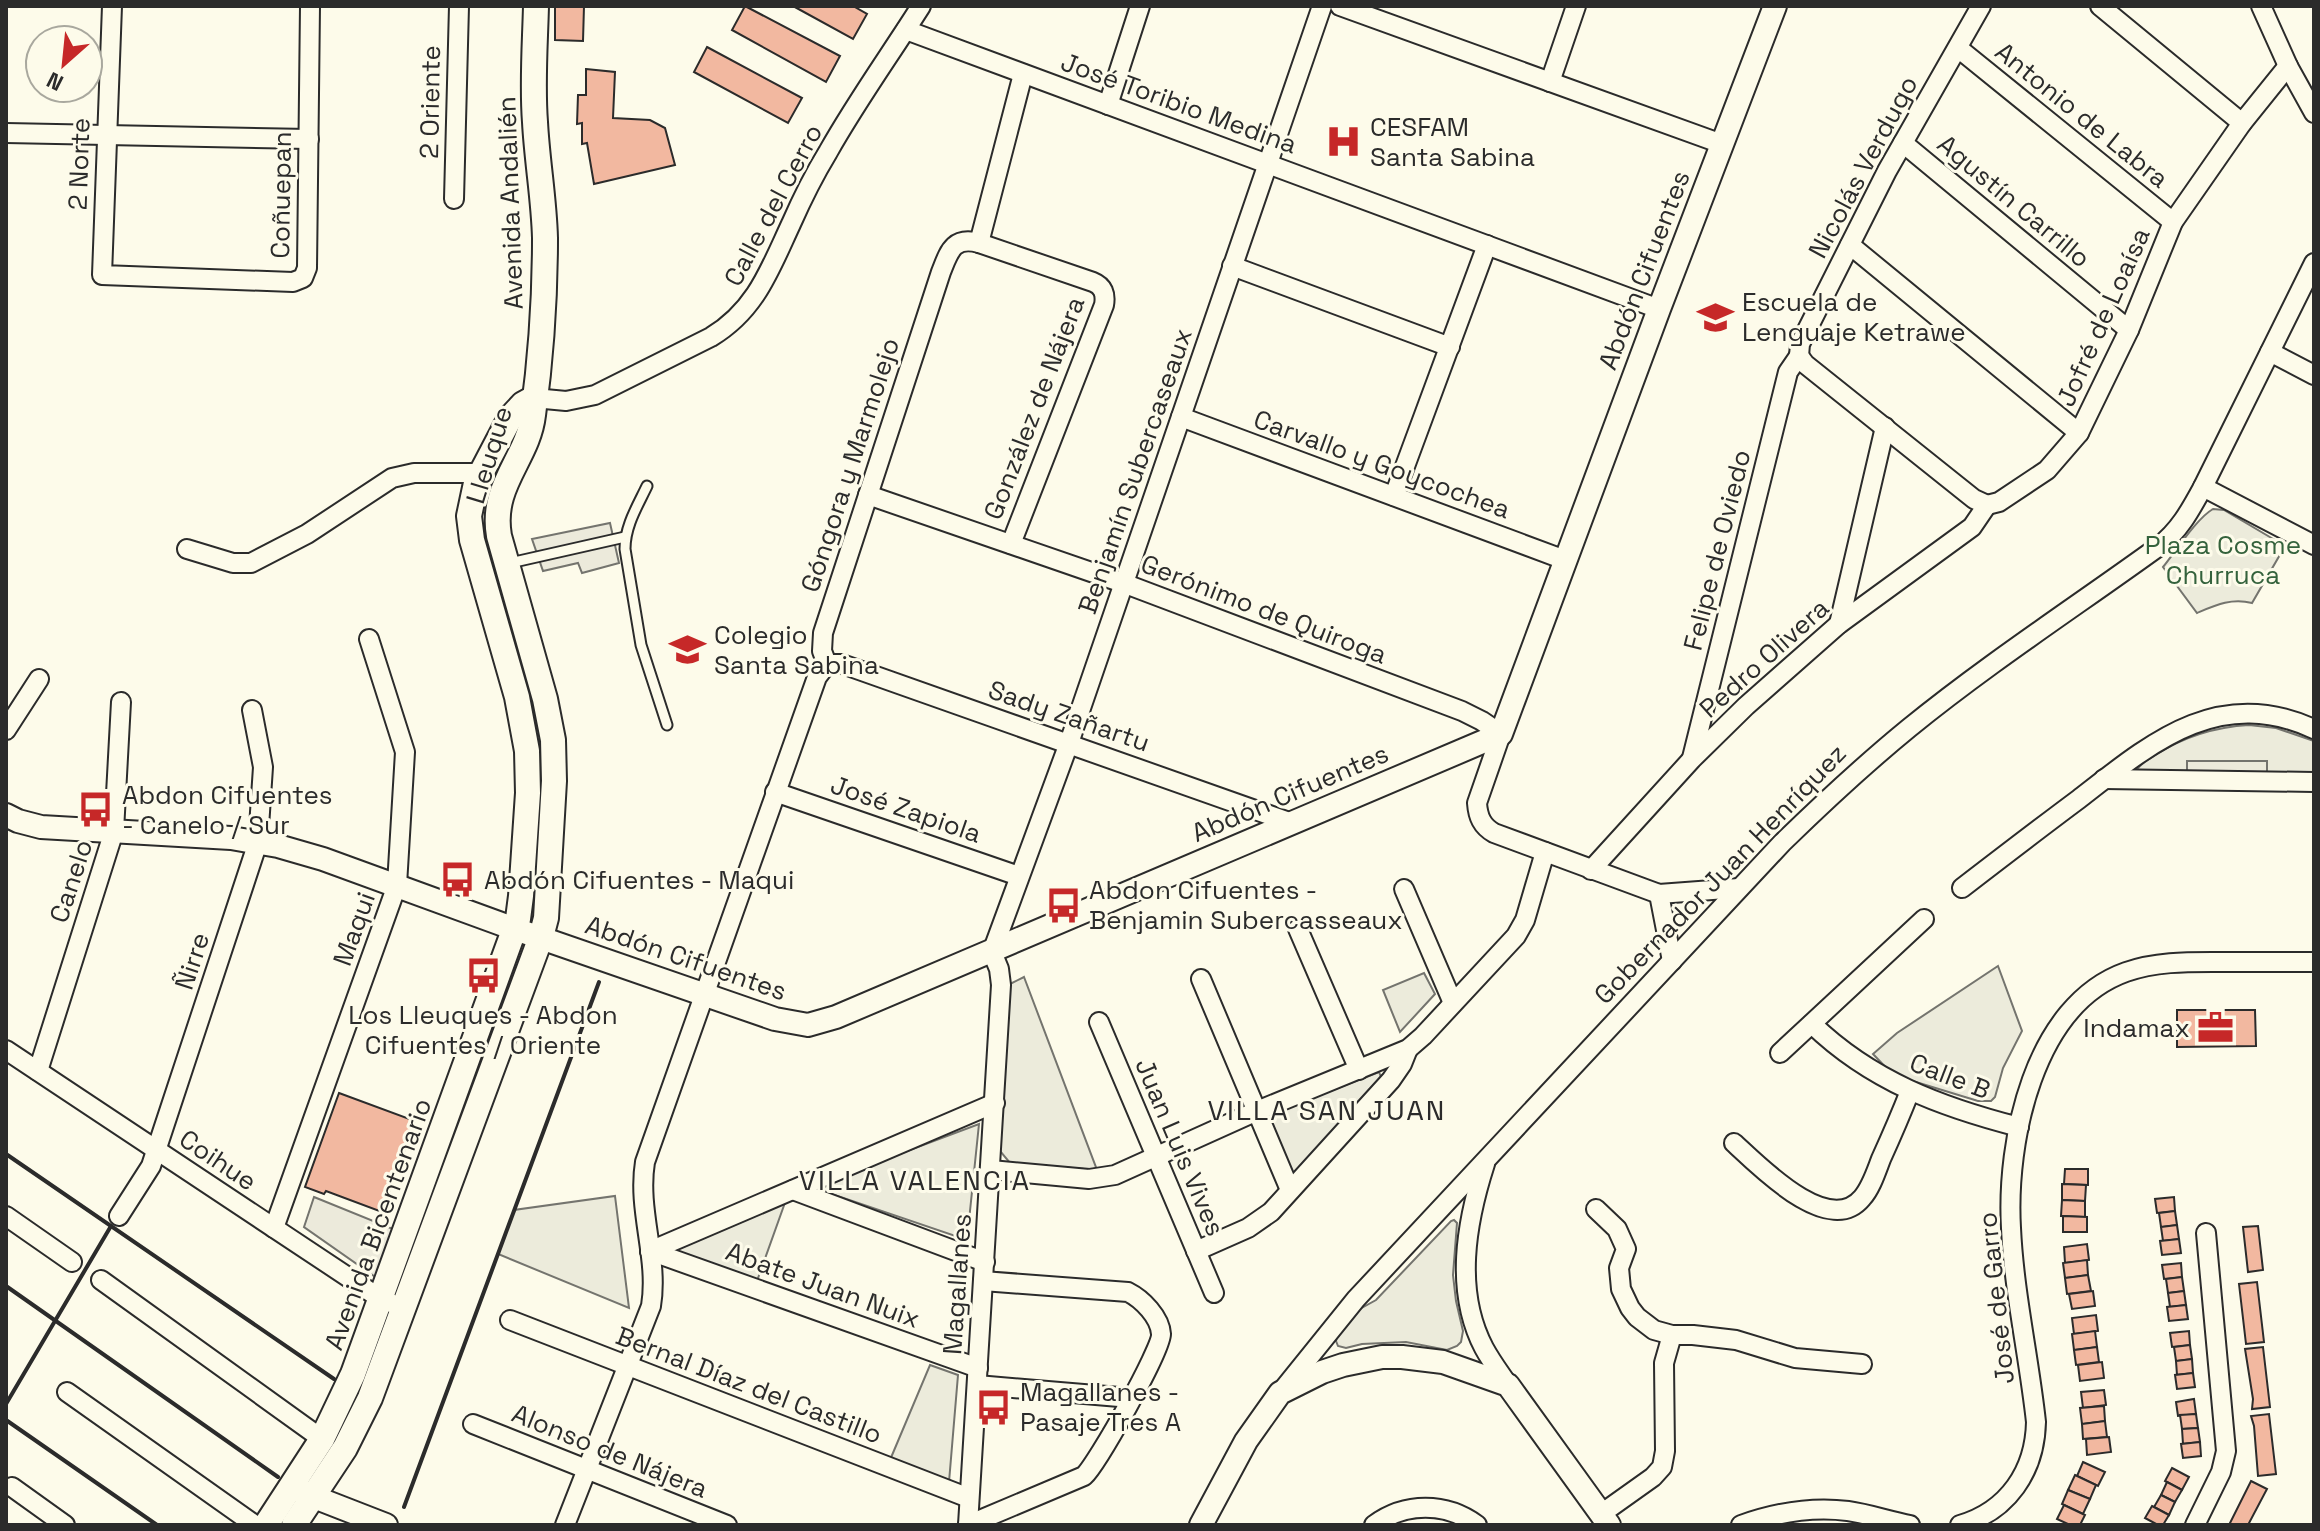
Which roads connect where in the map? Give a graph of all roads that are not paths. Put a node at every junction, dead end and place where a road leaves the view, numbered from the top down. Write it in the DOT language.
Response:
graph roads {
  1 [pos="112,6"];
  2 [pos="310,6"];
  3 [pos="459,6"];
  4 [pos="536,6"];
  5 [pos="921,6"];
  6 [pos="1140,6"];
  7 [pos="1322,6"];
  8 [pos="1340,6"];
  9 [pos="1576,6"];
  10 [pos="1775,6"];
  11 [pos="1981,6"];
  12 [pos="2100,6"];
  13 [pos="2261,6"];
  14 [pos="906,30"];
  15 [pos="1958,48"];
  16 [pos="2288,66"];
  17 [pos="1023,74"];
  18 [pos="1550,82"];
  19 [pos="1108,105"];
  20 [pos="2314,113"];
  21 [pos="2242,123"];
  22 [pos="6,133"];
  23 [pos="106,135"];
  24 [pos="309,139"];
  25 [pos="1903,143"];
  26 [pos="1722,144"];
  27 [pos="1268,164"];
  28 [pos="454,199"];
  29 [pos="2173,222"];
  30 [pos="970,242"];
  31 [pos="1487,245"];
  32 [pos="1850,245"];
  33 [pos="2314,263"];
  34 [pos="1232,266"];
  35 [pos="102,275"];
  36 [pos="1659,309"];
  37 [pos="2129,330"];
  38 [pos="1450,347"];
  39 [pos="2270,352"];
  40 [pos="1799,356"];
  41 [pos="2314,375"];
  42 [pos="534,398"];
  43 [pos="1181,417"];
  44 [pos="1885,427"];
  45 [pos="2079,433"];
  46 [pos="481,473"];
  47 [pos="647,486"];
  48 [pos="2203,487"];
  49 [pos="868,495"];
  50 [pos="1394,496"];
  51 [pos="1987,505"];
  52 [pos="625,537"];
  53 [pos="1011,544"];
  54 [pos="2314,545"];
  55 [pos="187,549"];
  56 [pos="1565,560"];
  57 [pos="507,564"];
  58 [pos="1123,583"];
  59 [pos="1839,624"];
  60 [pos="369,639"];
  61 [pos="827,664"];
  62 [pos="39,679"];
  63 [pos="121,702"];
  64 [pos="252,710"];
  65 [pos="667,725"];
  66 [pos="2314,729"];
  67 [pos="6,730"];
  68 [pos="1501,734"];
  69 [pos="1069,743"];
  70 [pos="553,748"];
  71 [pos="527,751"];
  72 [pos="1692,759"];
  73 [pos="2104,779"];
  74 [pos="2314,782"];
  75 [pos="775,792"];
  76 [pos="6,815"];
  77 [pos="1292,823"];
  78 [pos="114,831"];
  79 [pos="258,842"];
  80 [pos="1545,852"];
  81 [pos="1591,870"];
  82 [pos="1019,876"];
  83 [pos="397,885"];
  84 [pos="1739,888"];
  85 [pos="1962,888"];
  86 [pos="1404,889"];
  87 [pos="1659,894"];
  88 [pos="1924,919"];
  89 [pos="515,929"];
  90 [pos="1298,929"];
  91 [pos="541,937"];
  92 [pos="992,952"];
  93 [pos="1672,961"];
  94 [pos="2314,962"];
  95 [pos="1201,979"];
  96 [pos="704,995"];
  97 [pos="1453,1003"];
  98 [pos="1099,1022"];
  99 [pos="1812,1024"];
  100 [pos="1408,1049"];
  101 [pos="6,1050"];
  102 [pos="1780,1053"];
  103 [pos="1359,1070"];
  104 [pos="38,1071"];
  105 [pos="1910,1091"];
  106 [pos="995,1103"];
  107 [pos="1257,1111"];
  108 [pos="2019,1127"];
  109 [pos="1734,1143"];
  110 [pos="157,1150"];
  111 [pos="1156,1156"];
  112 [pos="1487,1158"];
  113 [pos="991,1170"];
  114 [pos="793,1190"];
  115 [pos="1290,1190"];
  116 [pos="1596,1209"];
  117 [pos="6,1216"];
  118 [pos="119,1216"];
  119 [pos="274,1228"];
  120 [pos="2206,1233"];
  121 [pos="650,1251"];
  122 [pos="1196,1251"];
  123 [pos="72,1262"];
  124 [pos="985,1262"];
  125 [pos="101,1280"];
  126 [pos="983,1281"];
  127 [pos="1214,1293"];
  128 [pos="393,1303"];
  129 [pos="510,1320"];
  130 [pos="1672,1335"];
  131 [pos="1862,1364"];
  132 [pos="628,1367"];
  133 [pos="977,1376"];
  134 [pos="1508,1385"];
  135 [pos="67,1392"];
  136 [pos="1280,1393"];
  137 [pos="1131,1398"];
  138 [pos="473,1424"];
  139 [pos="322,1439"];
  140 [pos="587,1470"];
  141 [pos="12,1487"];
  142 [pos="303,1491"];
  143 [pos="969,1498"];
  144 [pos="1605,1520"];
  145 [pos="65,1525"];
  146 [pos="255,1525"];
  147 [pos="266,1525"];
  148 [pos="294,1525"];
  149 [pos="386,1525"];
  150 [pos="565,1525"];
  151 [pos="727,1525"];
  152 [pos="968,1525"];
  153 [pos="1201,1525"];
  154 [pos="1374,1525"];
  155 [pos="1477,1525"];
  156 [pos="1741,1525"];
  157 [pos="1910,1525"];
  158 [pos="1960,1525"];
  159 [pos="2195,1525"];
  1 -- 23 [label="street, 2 Norte"];
  2 -- 24 [label="street, Coñuepan"];
  3 -- 28 [label="street, 2 Oriente"];
  4 -- 42 [label="main road, Avenida Andalién"];
  5 -- 14 [label="street, Calle del Cerro"];
  6 -- 19 [label="street"];
  7 -- 27 [label="street, Benjamín Subercaseaux"];
  8 -- 18 [label="street"];
  9 -- 18 [label="street"];
  10 -- 26 [label="street, Abdón Cifuentes"];
  11 -- 15 [label="street, Nicolás Verdugo"];
  12 -- 21 [label="street"];
  13 -- 16 [label="street"];
  14 -- 17 [label="street, José Toribio Medina"];
  14 -- 42 [label="street, Calle del Cerro"];
  15 -- 25 [label="street, Nicolás Verdugo"];
  15 -- 29 [label="street, Antonio de Labra"];
  16 -- 20 [label="street"];
  16 -- 21 [label="street, Jofré de Loaísa"];
  17 -- 19 [label="street, José Toribio Medina"];
  17 -- 30 [label="street, Góngora y Marmolejo"];
  18 -- 26 [label="street"];
  19 -- 27 [label="street, José Toribio Medina"];
  21 -- 29 [label="street, Jofré de Loaísa"];
  22 -- 23 [label="street"];
  23 -- 24 [label="street"];
  23 -- 35 [label="street, 2 Norte"];
  24 -- 35 [label="street, Coñuepan"];
  25 -- 32 [label="street, Nicolás Verdugo"];
  25 -- 37 [label="street, Agustín Carrillo"];
  26 -- 36 [label="street, Abdón Cifuentes"];
  27 -- 31 [label="street, José Toribio Medina"];
  27 -- 34 [label="street, Benjamín Subercaseaux"];
  29 -- 37 [label="street, Jofré de Loaísa"];
  30 -- 49 [label="street, Góngora y Marmolejo"];
  30 -- 53 [label="street, González de Nájera"];
  31 -- 36 [label="street, José Toribio Medina"];
  31 -- 38 [label="street"];
  32 -- 40 [label="street, Nicolás Verdugo"];
  32 -- 45 [label="street"];
  33 -- 39 [label="street, Gobernador Juan Henríquez"];
  34 -- 38 [label="street"];
  34 -- 43 [label="street, Benjamín Subercaseaux"];
  36 -- 56 [label="street, Abdón Cifuentes"];
  37 -- 45 [label="street, Jofré de Loaísa"];
  38 -- 50 [label="street"];
  39 -- 41 [label="street"];
  39 -- 48 [label="street, Gobernador Juan Henríquez"];
  40 -- 44 [label="street"];
  40 -- 72 [label="street, Felipe de Oviedo"];
  42 -- 46 [label="main road, Lleuque"];
  42 -- 57 [label="main road, Lleuque"];
  43 -- 50 [label="street, Carvallo y Goycochea"];
  43 -- 58 [label="street, Benjamín Subercaseaux"];
  44 -- 51 [label="street"];
  44 -- 59 [label="street"];
  45 -- 51 [label="street, Jofré de Loaísa"];
  46 -- 55 [label="street"];
  46 -- 71 [label="main road, Lleuque"];
  47 -- 52 [label="lane"];
  48 -- 54 [label="street"];
  48 -- 84 [label="street, Gobernador Juan Henríquez"];
  49 -- 53 [label="street, Gerónimo de Quiroga"];
  49 -- 61 [label="street, Góngora y Marmolejo"];
  50 -- 56 [label="street, Carvallo y Goycochea"];
  51 -- 59 [label="street, Pedro Olivera"];
  52 -- 57 [label="lane"];
  52 -- 65 [label="lane"];
  53 -- 58 [label="street, Gerónimo de Quiroga"];
  56 -- 68 [label="street, Abdón Cifuentes"];
  57 -- 70 [label="main road, Lleuque"];
  58 -- 68 [label="street, Gerónimo de Quiroga"];
  58 -- 69 [label="street, Benjamín Subercaseaux"];
  59 -- 72 [label="street, Pedro Olivera"];
  60 -- 83 [label="street, Maqui"];
  61 -- 69 [label="street, Sady Zañartu"];
  61 -- 75 [label="street, Góngora y Marmolejo"];
  62 -- 67 [label="street"];
  63 -- 78 [label="street, Canelo"];
  64 -- 79 [label="street, Ñirre"];
  66 -- 73 [label="street"];
  68 -- 77 [label="street, Abdón Cifuentes"];
  68 -- 80 [label="street, Abdón Cifuentes"];
  69 -- 77 [label="street, Sady Zañartu"];
  69 -- 82 [label="street, Benjamín Subercaseaux"];
  70 -- 71 [label="main road"];
  70 -- 91 [label="main road, Lleuque"];
  71 -- 89 [label="main road, Lleuque"];
  72 -- 81 [label="street, Pedro Olivera"];
  73 -- 74 [label="street"];
  73 -- 85 [label="street"];
  75 -- 82 [label="street, José Zapiola"];
  75 -- 96 [label="street, Góngora y Marmolejo"];
  76 -- 78 [label="street, Abdón Cifuentes"];
  77 -- 92 [label="street, Abdón Cifuentes"];
  78 -- 79 [label="street, Abdón Cifuentes"];
  78 -- 104 [label="street, Canelo"];
  79 -- 83 [label="street, Abdón Cifuentes"];
  79 -- 110 [label="street, Ñirre"];
  80 -- 81 [label="street, Abdón Cifuentes"];
  80 -- 97 [label="street"];
  81 -- 87 [label="street, Abdón Cifuentes"];
  82 -- 92 [label="street, Benjamín Subercaseaux"];
  83 -- 89 [label="street, Abdón Cifuentes"];
  83 -- 119 [label="street, Maqui"];
  84 -- 87 [label="street, Abdón Cifuentes"];
  84 -- 93 [label="street, Gobernador Juan Henríquez"];
  86 -- 97 [label="street"];
  87 -- 93 [label="street"];
  88 -- 99 [label="street"];
  89 -- 91 [label="street, Abdón Cifuentes"];
  89 -- 128 [label="main road, Avenida Bicentenario"];
  90 -- 103 [label="street"];
  91 -- 96 [label="street, Abdón Cifuentes"];
  91 -- 128 [label="main road, Avenida Bicentenario"];
  92 -- 96 [label="street, Abdón Cifuentes"];
  92 -- 106 [label="street, Magallanes"];
  93 -- 112 [label="street, Gobernador Juan Henríquez"];
  94 -- 108 [label="street, José de Garro"];
  95 -- 107 [label="street"];
  96 -- 121 [label="street, Góngora y Marmolejo"];
  97 -- 100 [label="street"];
  98 -- 111 [label="street, Juan Luis Vives"];
  99 -- 102 [label="street"];
  99 -- 105 [label="street, Calle B"];
  100 -- 103 [label="street"];
  100 -- 115 [label="street"];
  101 -- 104 [label="street, Coihue"];
  103 -- 107 [label="street"];
  104 -- 110 [label="street, Coihue"];
  105 -- 108 [label="street, Calle B"];
  105 -- 109 [label="street"];
  106 -- 113 [label="street, Magallanes"];
  106 -- 114 [label="street"];
  107 -- 111 [label="street"];
  107 -- 115 [label="street"];
  108 -- 158 [label="street, José de Garro"];
  110 -- 118 [label="street, Ñirre"];
  110 -- 119 [label="street, Coihue"];
  111 -- 113 [label="street"];
  111 -- 122 [label="street, Juan Luis Vives"];
  112 -- 134 [label="street"];
  112 -- 136 [label="street, Gobernador Juan Henríquez"];
  113 -- 124 [label="street, Magallanes"];
  114 -- 121 [label="street"];
  114 -- 124 [label="street"];
  115 -- 122 [label="street"];
  116 -- 130 [label="street"];
  117 -- 123 [label="street"];
  119 -- 128 [label="street, Coihue"];
  120 -- 159 [label="street"];
  121 -- 132 [label="street, Góngora y Marmolejo"];
  121 -- 133 [label="street, Abate Juan Nuix"];
  122 -- 127 [label="street, Juan Luis Vives"];
  124 -- 126 [label="street, Magallanes"];
  125 -- 139 [label="street"];
  126 -- 133 [label="street, Magallanes"];
  126 -- 137 [label="street"];
  128 -- 139 [label="main road, Avenida Bicentenario"];
  128 -- 142 [label="main road, Avenida Bicentenario"];
  129 -- 132 [label="street, Bernal Díaz del Castillo"];
  130 -- 131 [label="street"];
  130 -- 144 [label="street"];
  132 -- 140 [label="street, Góngora y Marmolejo"];
  132 -- 143 [label="street, Bernal Díaz del Castillo"];
  133 -- 137 [label="street, Abate Juan Nuix"];
  133 -- 143 [label="street, Magallanes"];
  134 -- 136 [label="street, Gobernador Juan Henríquez"];
  134 -- 144 [label="street"];
  135 -- 146 [label="street"];
  136 -- 153 [label="street, Gobernador Juan Henríquez"];
  137 -- 152 [label="street"];
  138 -- 140 [label="street, Alonso de Nájera"];
  139 -- 142 [label="main road, Avenida Bicentenario"];
  140 -- 150 [label="street, Góngora y Marmolejo"];
  140 -- 151 [label="street, Alonso de Nájera"];
  141 -- 145 [label="street"];
  142 -- 147 [label="main road, Avenida Bicentenario"];
  142 -- 148 [label="main road, Avenida Bicentenario"];
  142 -- 149 [label="street"];
  143 -- 152 [label="street, Magallanes"];
  154 -- 155 [label="street"];
  156 -- 157 [label="street"];
}
